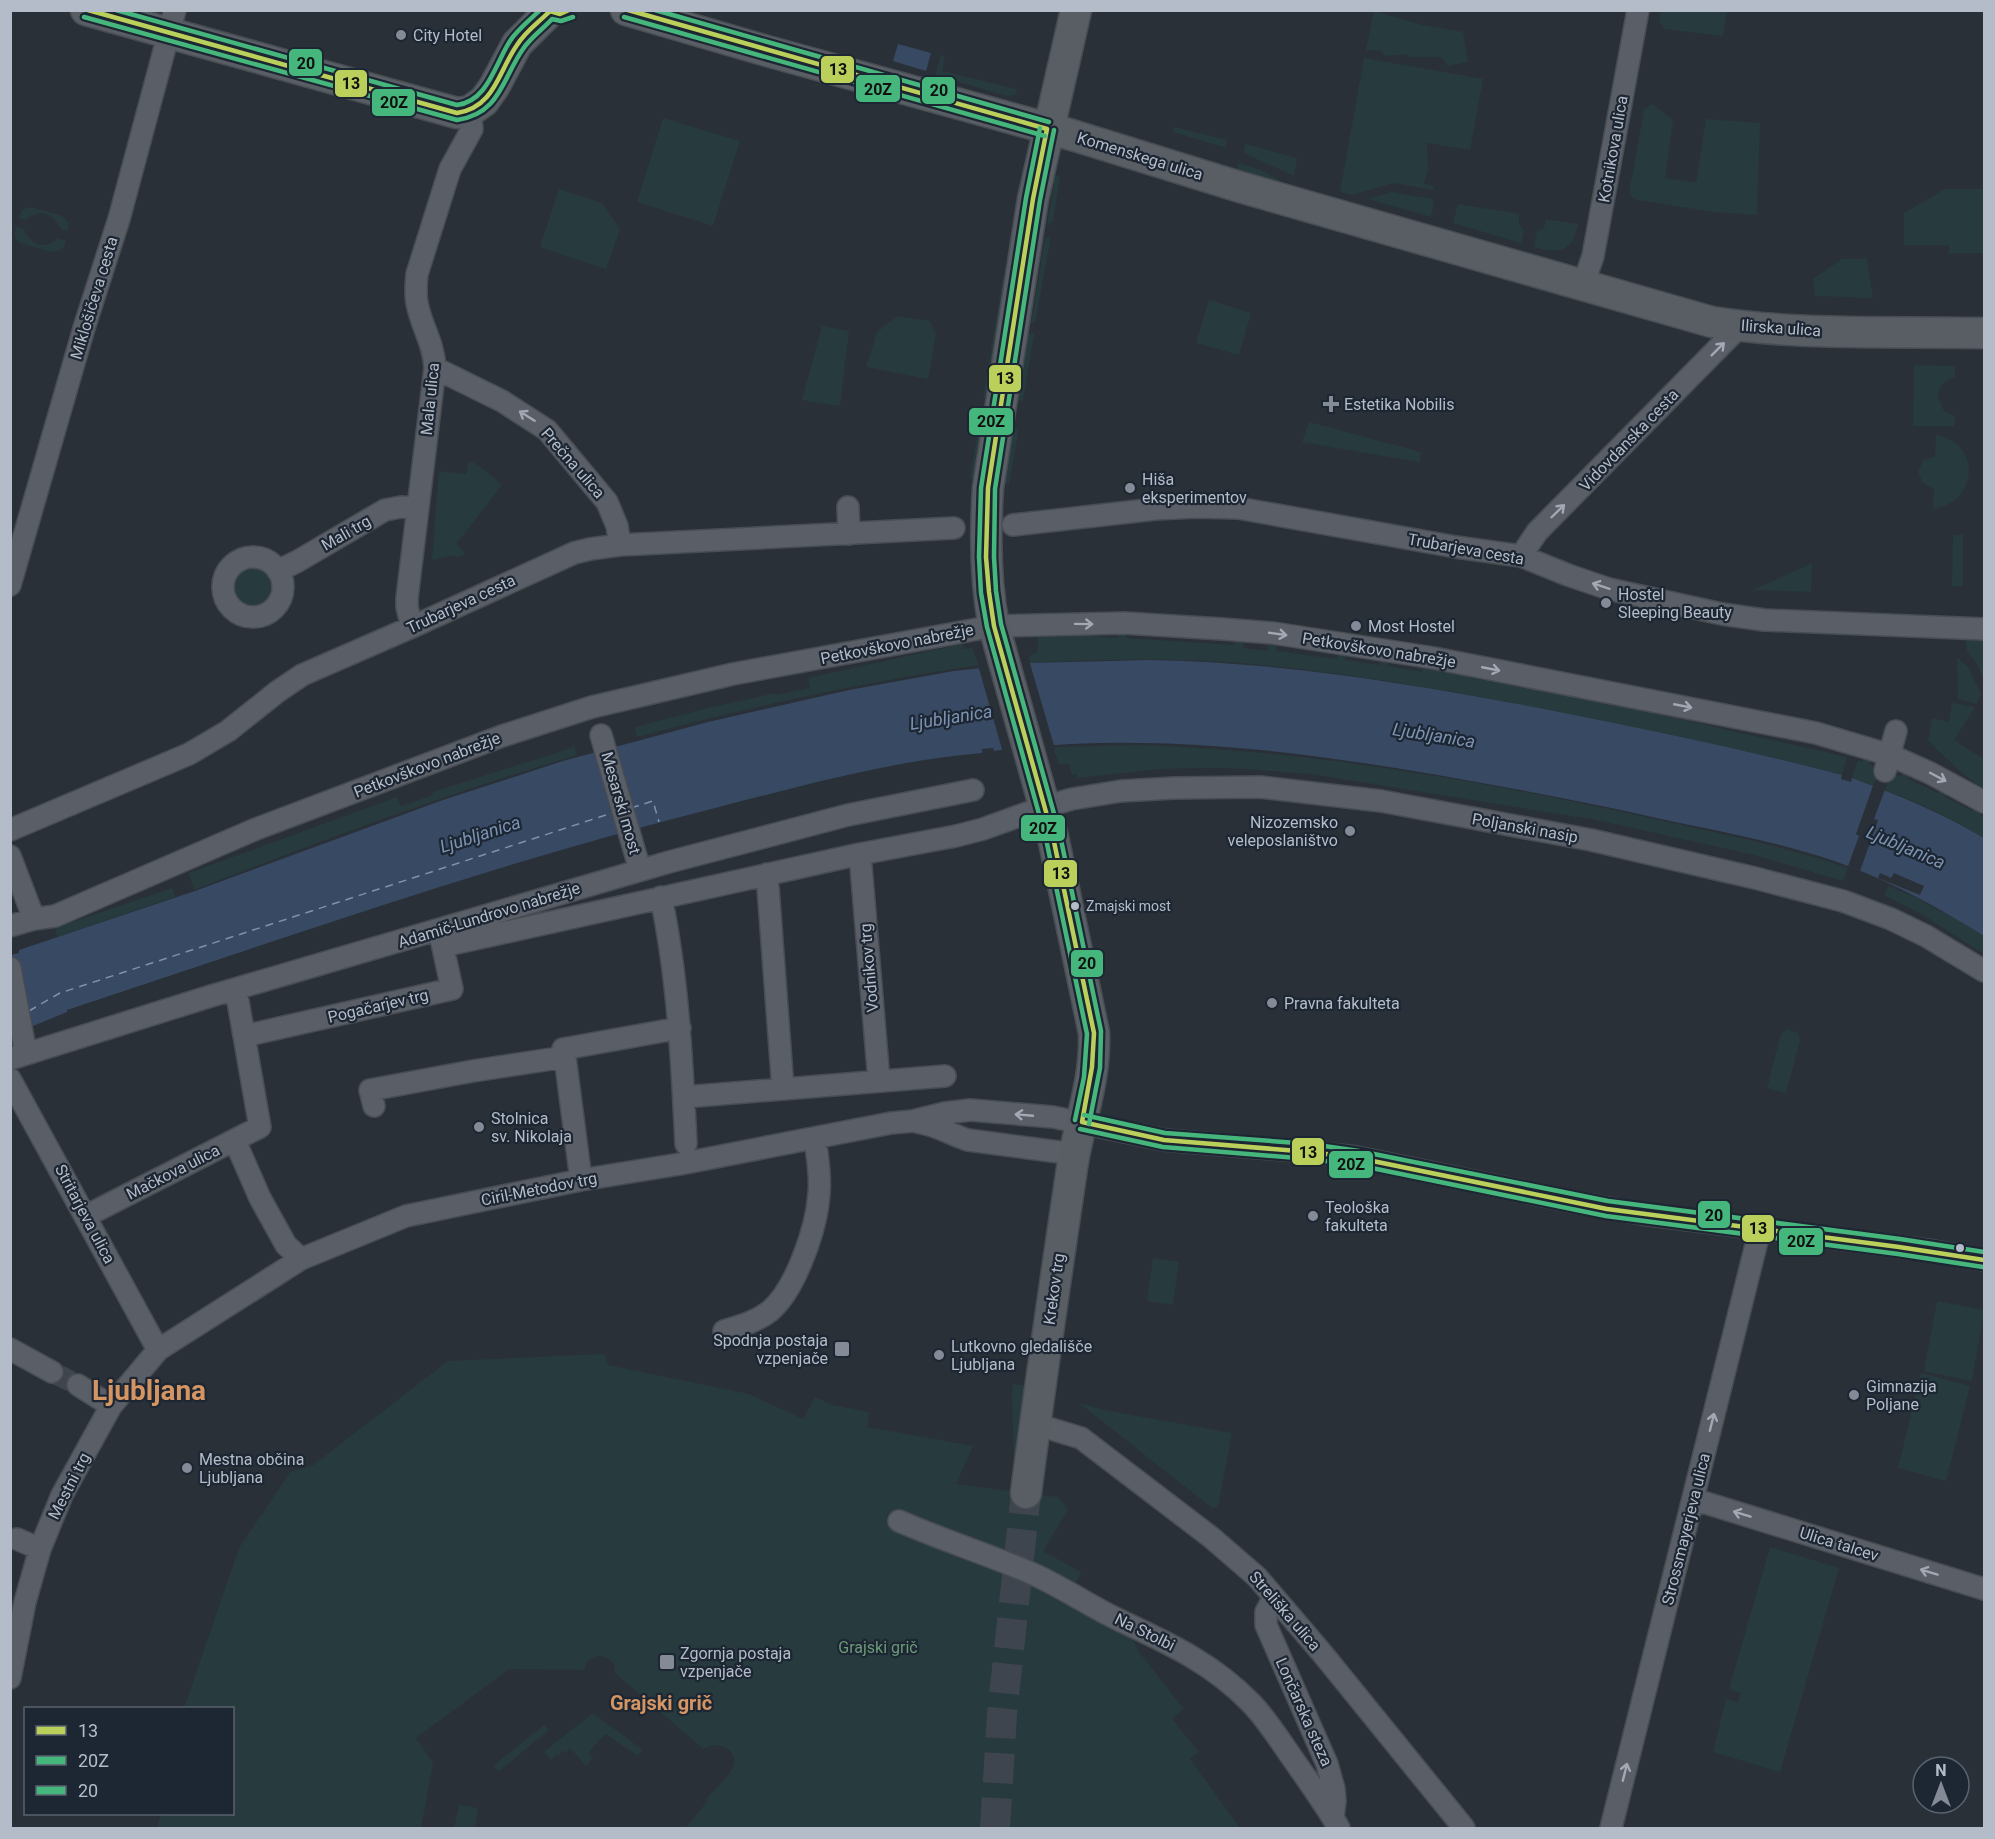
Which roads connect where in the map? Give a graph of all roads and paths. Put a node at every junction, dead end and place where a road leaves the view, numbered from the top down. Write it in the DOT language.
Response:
graph roads {
  1 [pos="86,10"];
  2 [pos="570,10"];
  3 [pos="626,10"];
  4 [pos="1076,10"];
  5 [pos="1638,10"];
  6 [pos="549,11"];
  7 [pos="172,19"];
  8 [pos="470,111"];
  9 [pos="1047,129"];
  10 [pos="1583,285"];
  11 [pos="1740,326"];
  12 [pos="1984,333"];
  13 [pos="435,368"];
  14 [pos="848,507"];
  15 [pos="417,508"];
  16 [pos="1013,525"];
  17 [pos="954,528"];
  18 [pos="849,534"];
  19 [pos="620,546"];
  20 [pos="1521,556"];
  21 [pos="278,571"];
  22 [pos="10,585"];
  23 [pos="412,627"];
  24 [pos="1984,629"];
  25 [pos="997,635"];
  26 [pos="596,719"];
  27 [pos="1896,731"];
  28 [pos="1888,763"];
  29 [pos="973,790"];
  30 [pos="1984,802"];
  31 [pos="1044,807"];
  32 [pos="10,830"];
  33 [pos="860,854"];
  34 [pos="10,856"];
  35 [pos="669,862"];
  36 [pos="640,870"];
  37 [pos="767,874"];
  38 [pos="669,896"];
  39 [pos="34,919"];
  40 [pos="10,926"];
  41 [pos="441,938"];
  42 [pos="10,968"];
  43 [pos="1984,971"];
  44 [pos="236,990"];
  45 [pos="680,1028"];
  46 [pos="244,1036"];
  47 [pos="18,1056"];
  48 [pos="565,1058"];
  49 [pos="945,1076"];
  50 [pos="10,1079"];
  51 [pos="879,1081"];
  52 [pos="783,1089"];
  53 [pos="684,1097"];
  54 [pos="374,1106"];
  55 [pos="913,1121"];
  56 [pos="1082,1122"];
  57 [pos="815,1138"];
  58 [pos="234,1141"];
  59 [pos="686,1144"];
  60 [pos="1074,1154"];
  61 [pos="581,1180"];
  62 [pos="86,1216"];
  63 [pos="1760,1229"];
  64 [pos="302,1259"];
  65 [pos="1984,1260"];
  66 [pos="190,1330"];
  67 [pos="724,1331"];
  68 [pos="10,1349"];
  69 [pos="158,1350"];
  70 [pos="52,1372"];
  71 [pos="78,1385"];
  72 [pos="111,1406"];
  73 [pos="1035,1424"];
  74 [pos="1026,1493"];
  75 [pos="1693,1499"];
  76 [pos="899,1521"];
  77 [pos="17,1539"];
  78 [pos="40,1549"];
  79 [pos="1984,1589"];
  80 [pos="1274,1597"];
  81 [pos="18,1600"];
  82 [pos="10,1678"];
  83 [pos="1336,1823"];
  84 [pos="1464,1828"];
  85 [pos="1611,1828"];
  1 -- 7 [label="main road"];
  2 -- 6 [label="main road"];
  3 -- 9 [label="main road, Komenskega ulica"];
  4 -- 9 [label="main road, Krekov trg"];
  5 -- 10 [label="street, Kotnikova ulica"];
  6 -- 8 [label="main road"];
  7 -- 8 [label="main road"];
  7 -- 22 [label="street, Miklošičeva cesta"];
  8 -- 13 [label="street, Mala ulica"];
  9 -- 10 [label="main road, Komenskega ulica"];
  9 -- 25 [label="main road, Krekov trg"];
  10 -- 11 [label="main road, Ilirska ulica"];
  11 -- 12 [label="main road, Ilirska ulica"];
  20 -- 11 [label="street, Vidovdanska cesta, one-way"];
  13 -- 15 [label="street, Mala ulica"];
  19 -- 13 [label="street, Prečna ulica, one-way"];
  14 -- 18 [label="street"];
  15 -- 21 [label="street, Mali trg"];
  15 -- 23 [label="street, Mala ulica"];
  16 -- 20 [label="street, Trubarjeva cesta"];
  17 -- 18 [label="street, Trubarjeva cesta"];
  18 -- 19 [label="street, Trubarjeva cesta"];
  19 -- 23 [label="street, Trubarjeva cesta"];
  24 -- 20 [label="street, Trubarjeva cesta, one-way"];
  23 -- 32 [label="street, Trubarjeva cesta"];
  25 -- 26 [label="street, Petkovškovo nabrežje"];
  25 -- 28 [label="street, Petkovškovo nabrežje, one-way"];
  25 -- 31 [label="main road, Krekov trg"];
  26 -- 36 [label="street, Mesarski most"];
  26 -- 39 [label="street, Petkovškovo nabrežje"];
  27 -- 28 [label="street"];
  28 -- 30 [label="street, Petkovškovo nabrežje, one-way"];
  29 -- 35 [label="street, Adamič-Lundrovo nabrežje"];
  31 -- 33 [label="street, Adamič-Lundrovo nabrežje"];
  31 -- 43 [label="street, Poljanski nasip"];
  31 -- 56 [label="main road, Krekov trg"];
  33 -- 37 [label="street, Adamič-Lundrovo nabrežje"];
  33 -- 51 [label="street, Vodnikov trg"];
  34 -- 39 [label="street"];
  35 -- 36 [label="street, Adamič-Lundrovo nabrežje"];
  35 -- 38 [label="street"];
  36 -- 41 [label="street, Adamič-Lundrovo nabrežje"];
  37 -- 38 [label="street, Adamič-Lundrovo nabrežje"];
  37 -- 52 [label="street"];
  38 -- 41 [label="street, Adamič-Lundrovo nabrežje"];
  38 -- 45 [label="street"];
  39 -- 40 [label="street, Petkovškovo nabrežje"];
  41 -- 44 [label="street, Adamič-Lundrovo nabrežje"];
  41 -- 46 [label="street, Pogačarjev trg"];
  42 -- 47 [label="street"];
  44 -- 46 [label="street"];
  44 -- 47 [label="street, Adamič-Lundrovo nabrežje"];
  45 -- 48 [label="street"];
  45 -- 53 [label="street"];
  46 -- 58 [label="street, Mačkova ulica"];
  48 -- 54 [label="street"];
  48 -- 61 [label="street"];
  49 -- 51 [label="street"];
  50 -- 62 [label="street, Stritarjeva ulica"];
  51 -- 52 [label="street"];
  52 -- 53 [label="street"];
  53 -- 59 [label="street"];
  56 -- 55 [label="street, Ciril-Metodov trg, one-way"];
  55 -- 57 [label="street, Ciril-Metodov trg"];
  55 -- 60 [label="street, Ciril-Metodov trg"];
  56 -- 60 [label="main road, Krekov trg"];
  56 -- 63 [label="street, Ciril-Metodov trg"];
  57 -- 61 [label="street, Ciril-Metodov trg"];
  57 -- 67 [label="street"];
  58 -- 62 [label="street, Mačkova ulica"];
  58 -- 64 [label="street"];
  60 -- 73 [label="main road, Krekov trg"];
  61 -- 64 [label="street, Ciril-Metodov trg"];
  62 -- 69 [label="street, Stritarjeva ulica"];
  63 -- 65 [label="street, Ciril-Metodov trg"];
  75 -- 63 [label="street, Strossmayerjeva ulica, one-way"];
  64 -- 66 [label="street, Ciril-Metodov trg"];
  66 -- 69 [label="street, Mestni trg"];
  68 -- 70 [label="street"];
  69 -- 72 [label="street, Mestni trg"];
  71 -- 72 [label="street"];
  72 -- 78 [label="street, Mestni trg"];
  73 -- 74 [label="main road, Krekov trg"];
  73 -- 80 [label="street, Streliška ulica"];
  79 -- 75 [label="street, Ulica talcev, one-way"];
  85 -- 75 [label="street, Strossmayerjeva ulica, one-way"];
  76 -- 83 [label="street, Na Stolbi"];
  77 -- 78 [label="street"];
  78 -- 81 [label="street, Mestni trg"];
  80 -- 83 [label="street, Lončarska steza"];
  80 -- 84 [label="street, Streliška ulica"];
  81 -- 82 [label="street, Mestni trg"];
}
